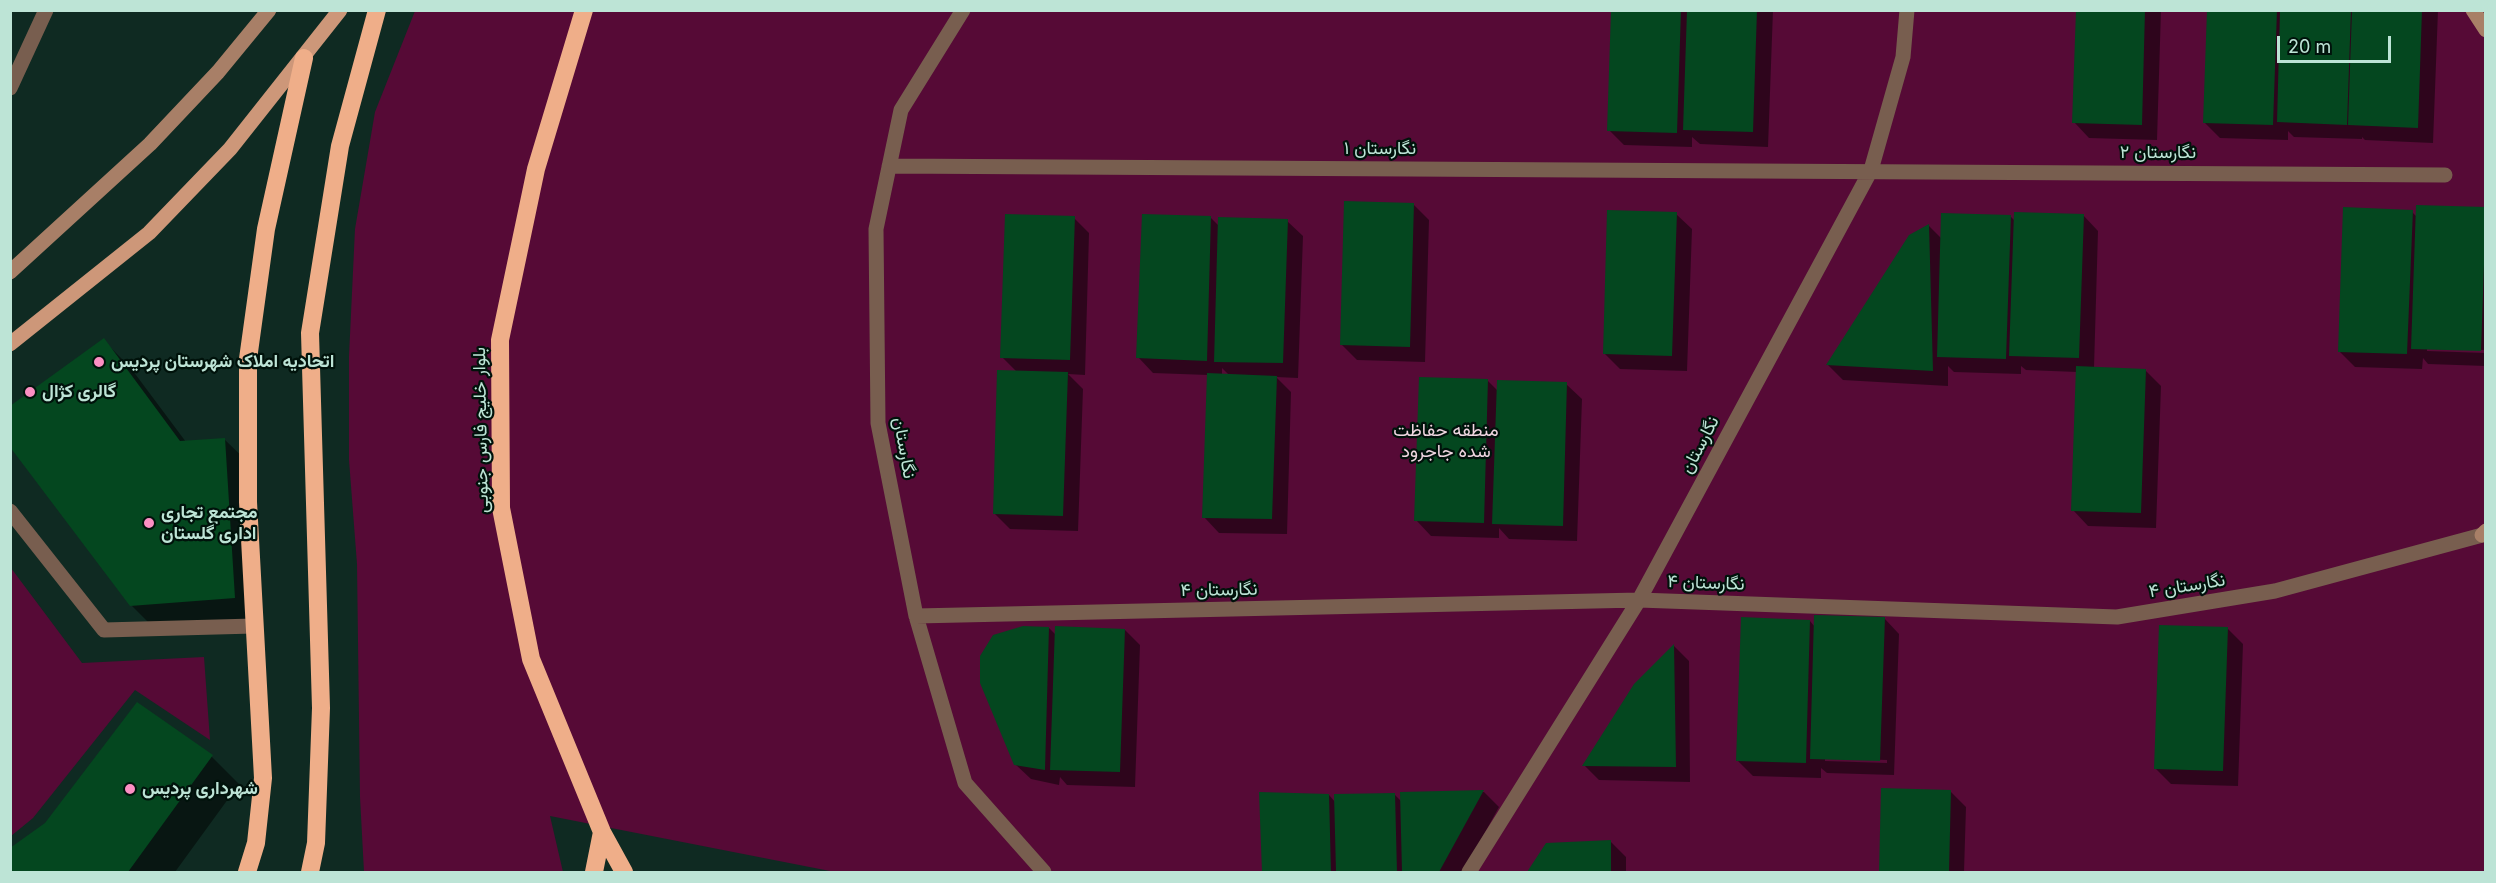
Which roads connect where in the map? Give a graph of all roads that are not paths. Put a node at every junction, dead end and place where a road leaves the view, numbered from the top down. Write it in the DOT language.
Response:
graph roads {
  1 [pos="46,10"];
  2 [pos="269,10"];
  3 [pos="340,10"];
  4 [pos="377,10"];
  5 [pos="584,10"];
  6 [pos="963,10"];
  7 [pos="1907,10"];
  8 [pos="2473,10"];
  9 [pos="2486,30"];
  10 [pos="304,58"];
  11 [pos="10,88"];
  12 [pos="889,166"];
  13 [pos="1870,170"];
  14 [pos="2445,175"];
  15 [pos="10,272"];
  16 [pos="10,344"];
  17 [pos="10,511"];
  18 [pos="2484,533"];
  19 [pos="1638,600"];
  20 [pos="916,616"];
  21 [pos="254,626"];
  22 [pos="602,832"];
  23 [pos="316,843"];
  24 [pos="247,873"];
  25 [pos="310,873"];
  26 [pos="320,873"];
  27 [pos="594,873"];
  28 [pos="624,873"];
  29 [pos="1044,873"];
  30 [pos="1469,873"];
  1 -- 11 [label="street"];
  2 -- 15 [label="main road"];
  3 -- 10 [label="main road"];
  4 -- 23 [label="highway"];
  5 -- 22 [label="highway, بلوار خلیج فارس جنوبی"];
  6 -- 12 [label="street, نگارستان"];
  7 -- 13 [label="street, نگارستان"];
  8 -- 9 [label="main road"];
  10 -- 16 [label="main road"];
  10 -- 21 [label="highway"];
  12 -- 13 [label="street, نگارستان ۱"];
  12 -- 20 [label="street, نگارستان"];
  13 -- 14 [label="street, نگارستان ۲"];
  13 -- 19 [label="street, نگارستان"];
  17 -- 21 [label="street"];
  18 -- 19 [label="street, نگارستان ۴"];
  19 -- 20 [label="street, نگارستان ۴"];
  19 -- 30 [label="street, نگارستان"];
  20 -- 29 [label="street, نگارستان"];
  21 -- 24 [label="highway"];
  22 -- 27 [label="highway"];
  22 -- 28 [label="highway, بلوار خلیج فارس جنوبی"];
  23 -- 25 [label="highway"];
  23 -- 26 [label="highway"];
}
